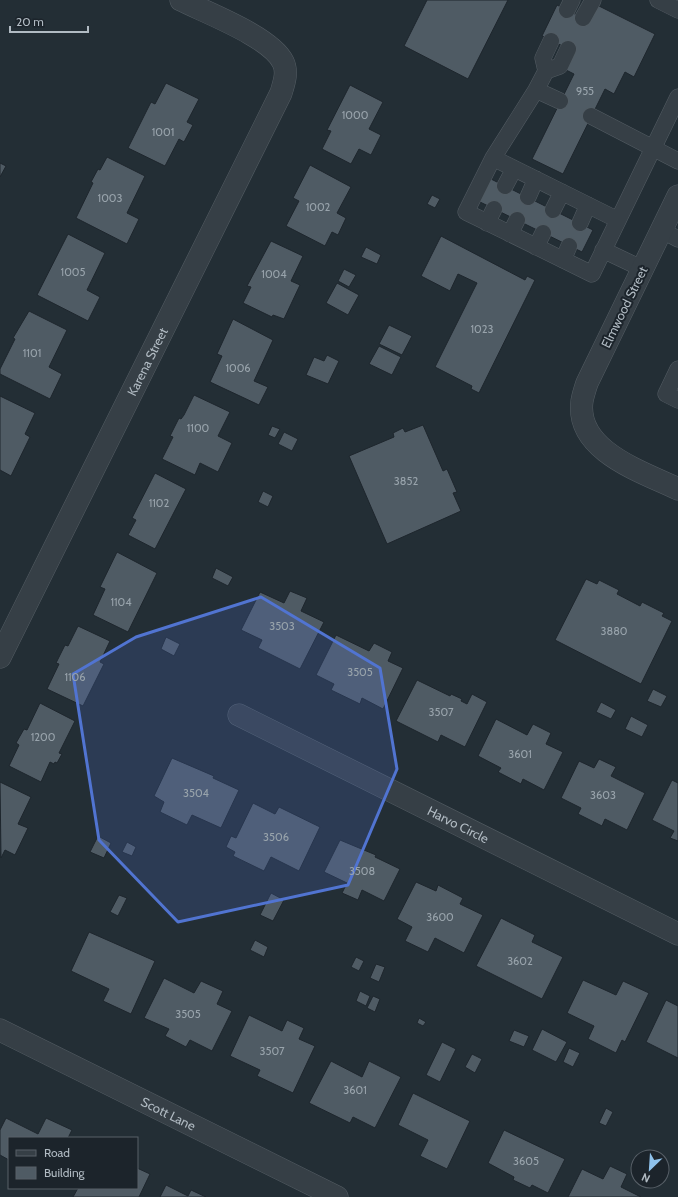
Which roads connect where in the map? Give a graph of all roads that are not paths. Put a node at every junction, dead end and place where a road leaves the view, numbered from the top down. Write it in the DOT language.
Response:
graph roads {
  1 [pos="181,0"];
  2 [pos="593,0"];
  3 [pos="658,0"];
  4 [pos="678,10"];
  5 [pos="583,18"];
  6 [pos="551,41"];
  7 [pos="568,49"];
  8 [pos="546,71"];
  9 [pos="536,90"];
  10 [pos="678,97"];
  11 [pos="560,101"];
  12 [pos="591,116"];
  13 [pos="653,148"];
  14 [pos="493,158"];
  15 [pos="678,161"];
  16 [pos="514,169"];
  17 [pos="536,179"];
  18 [pos="505,186"];
  19 [pos="562,192"];
  20 [pos="678,196"];
  21 [pos="528,197"];
  22 [pos="588,205"];
  23 [pos="553,210"];
  24 [pos="618,220"];
  25 [pos="580,223"];
  26 [pos="670,234"];
  27 [pos="603,250"];
  28 [pos="642,269"];
  29 [pos="678,369"];
  30 [pos="678,400"];
  31 [pos="678,489"];
  32 [pos="0,657"];
  33 [pos="239,715"];
  34 [pos="678,934"];
  35 [pos="0,1030"];
  36 [pos="337,1197"];
  1 -- 32 [label="street, Karena Street"];
  2 -- 5 [label="lane"];
  3 -- 4 [label="lane"];
  6 -- 8 [label="lane"];
  7 -- 8 [label="lane"];
  8 -- 9 [label="lane"];
  9 -- 11 [label="lane"];
  9 -- 14 [label="lane"];
  10 -- 13 [label="lane"];
  12 -- 13 [label="lane"];
  13 -- 15 [label="lane"];
  13 -- 24 [label="lane"];
  14 -- 16 [label="lane"];
  14 -- 27 [label="lane"];
  16 -- 17 [label="lane"];
  16 -- 18 [label="lane"];
  17 -- 19 [label="lane"];
  17 -- 21 [label="lane"];
  19 -- 22 [label="lane"];
  19 -- 23 [label="lane"];
  20 -- 26 [label="street, Elmwood Street"];
  22 -- 24 [label="lane"];
  22 -- 25 [label="lane"];
  24 -- 27 [label="lane"];
  26 -- 28 [label="street, Elmwood Street"];
  27 -- 28 [label="lane"];
  28 -- 31 [label="street, Elmwood Street"];
  29 -- 30 [label="lane"];
  33 -- 34 [label="street, Harvo Circle"];
  35 -- 36 [label="street, Scott Lane"];
}
